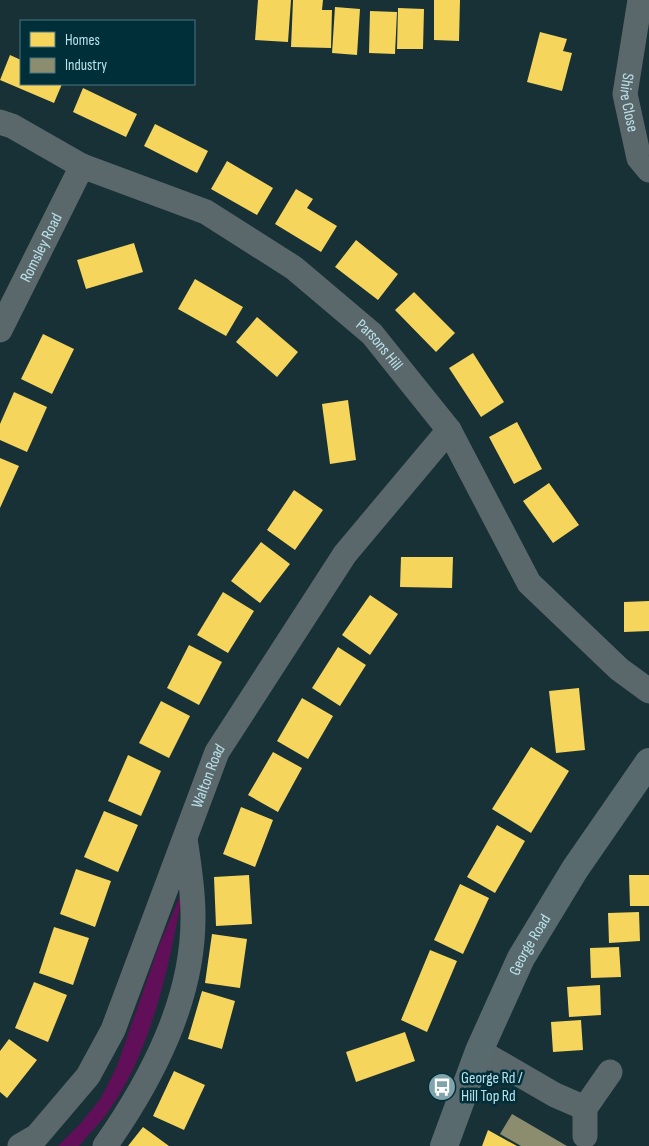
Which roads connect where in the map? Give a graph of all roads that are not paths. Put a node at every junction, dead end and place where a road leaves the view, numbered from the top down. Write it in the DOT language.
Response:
graph roads {
  1 [pos="640,0"];
  2 [pos="0,122"];
  3 [pos="82,166"];
  4 [pos="649,170"];
  5 [pos="0,330"];
  6 [pos="449,430"];
  7 [pos="649,691"];
  8 [pos="649,762"];
  9 [pos="185,838"];
  10 [pos="479,1051"];
  11 [pos="610,1072"];
  12 [pos="585,1108"];
  13 [pos="585,1136"];
  14 [pos="20,1146"];
  15 [pos="105,1146"];
  16 [pos="444,1146"];
  1 -- 4 [label="street, Shire Close"];
  2 -- 3 [label="street, Parsons Hill"];
  3 -- 5 [label="street, Romsley Road"];
  3 -- 6 [label="street, Parsons Hill"];
  6 -- 7 [label="street, Parsons Hill"];
  6 -- 9 [label="street, Walton Road"];
  8 -- 10 [label="street, George Road"];
  9 -- 14 [label="street, Walton Road"];
  9 -- 15 [label="street"];
  10 -- 12 [label="street"];
  10 -- 16 [label="street, George Road"];
  11 -- 12 [label="street"];
  12 -- 13 [label="street"];
}
